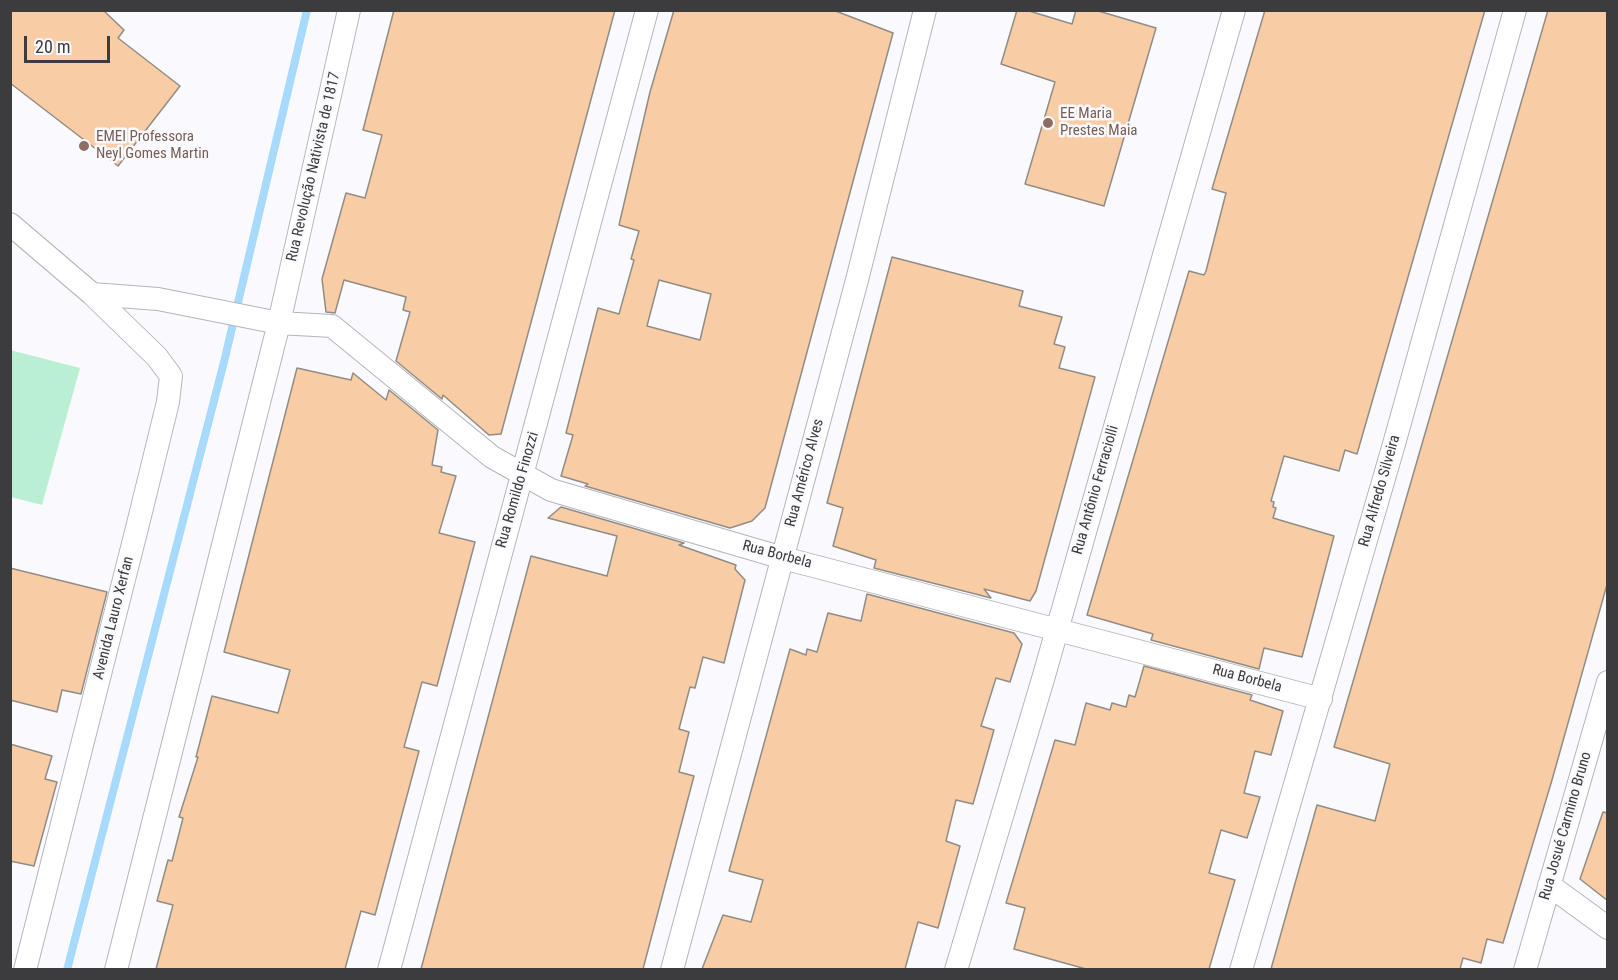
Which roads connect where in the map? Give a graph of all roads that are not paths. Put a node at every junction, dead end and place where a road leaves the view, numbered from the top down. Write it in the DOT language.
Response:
graph roads {
  1 [pos="349,10"];
  2 [pos="647,10"];
  3 [pos="925,10"];
  4 [pos="1234,10"];
  5 [pos="1515,10"];
  6 [pos="10,224"];
  7 [pos="92,294"];
  8 [pos="279,323"];
  9 [pos="521,476"];
  10 [pos="783,558"];
  11 [pos="1058,628"];
  12 [pos="1608,682"];
  13 [pos="1321,699"];
  14 [pos="1549,885"];
  15 [pos="1608,928"];
  16 [pos="25,969"];
  17 [pos="116,969"];
  18 [pos="389,969"];
  19 [pos="672,969"];
  20 [pos="956,969"];
  21 [pos="1241,969"];
  22 [pos="1525,969"];
  1 -- 8 [label="street, Rua Revolução Nativista de 1817"];
  2 -- 9 [label="street, Rua Romildo Finozzi"];
  3 -- 10 [label="street, Rua Américo Alves"];
  4 -- 11 [label="street, Rua Antônio Ferraciolli"];
  5 -- 13 [label="street, Rua Alfredo Silveira"];
  6 -- 7 [label="street"];
  7 -- 8 [label="street, Rua Borbela"];
  7 -- 16 [label="street, Avenida Lauro Xerfan"];
  8 -- 9 [label="street, Rua Borbela"];
  8 -- 17 [label="street"];
  9 -- 10 [label="street, Rua Borbela"];
  9 -- 18 [label="street, Rua Romildo Finozzi"];
  10 -- 11 [label="street, Rua Borbela"];
  10 -- 19 [label="street, Rua Américo Alves"];
  11 -- 13 [label="street, Rua Borbela"];
  11 -- 20 [label="street, Rua Antônio Ferraciolli"];
  12 -- 14 [label="street, Rua Josué Carmino Bruno"];
  13 -- 21 [label="street, Rua Alfredo Silveira"];
  14 -- 15 [label="street"];
  14 -- 22 [label="street, Rua Josué Carmino Bruno"];
}
